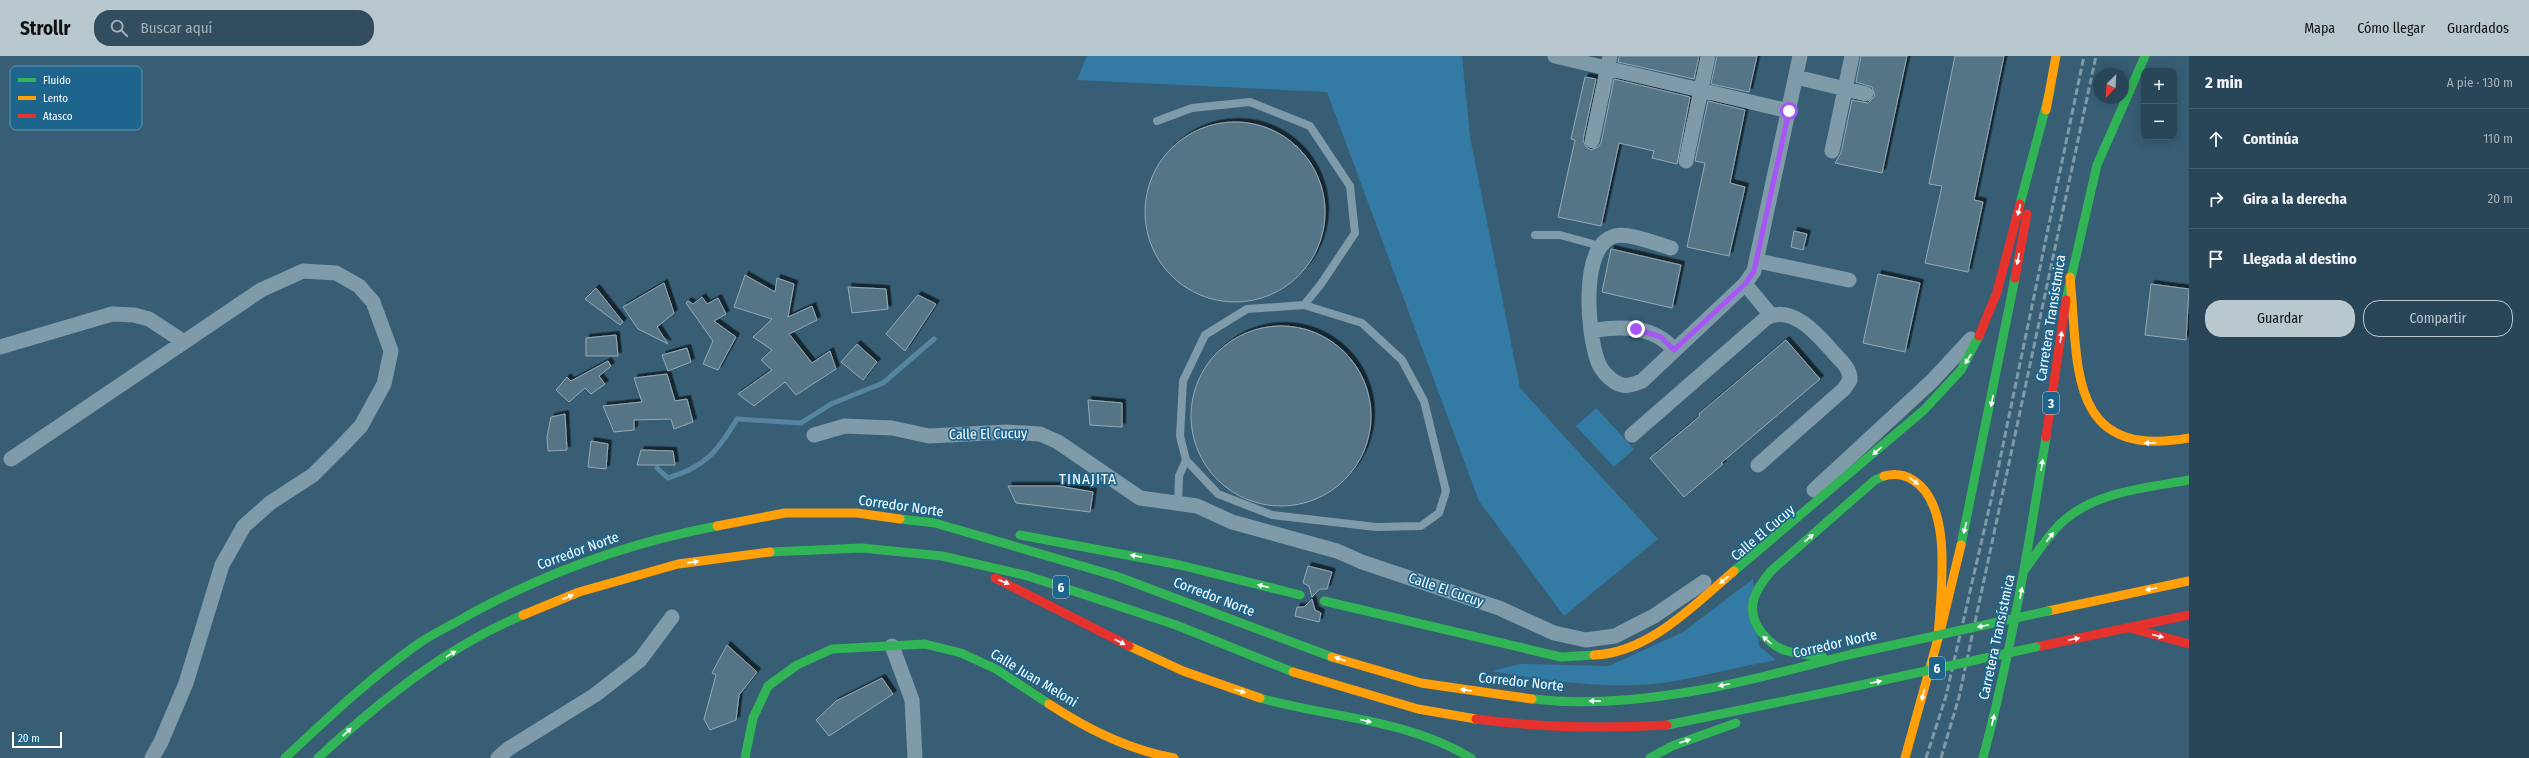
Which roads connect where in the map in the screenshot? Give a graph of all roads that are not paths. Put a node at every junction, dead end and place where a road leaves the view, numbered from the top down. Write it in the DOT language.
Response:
graph roads {
  1 [pos="1555,56"];
  2 [pos="1708,56"];
  3 [pos="1800,56"];
  4 [pos="1852,56"];
  5 [pos="2056,56"];
  6 [pos="2145,56"];
  7 [pos="1609,62"];
  8 [pos="1796,77"];
  9 [pos="1845,88"];
  10 [pos="1701,90"];
  11 [pos="2050,91"];
  12 [pos="1866,94"];
  13 [pos="1789,111"];
  14 [pos="1157,121"];
  15 [pos="1592,141"];
  16 [pos="1832,151"];
  17 [pos="1686,161"];
  18 [pos="1535,235"];
  19 [pos="1600,246"];
  20 [pos="1671,248"];
  21 [pos="1758,260"];
  22 [pos="2070,277"];
  23 [pos="1849,280"];
  24 [pos="1745,284"];
  25 [pos="1304,304"];
  26 [pos="1770,315"];
  27 [pos="1986,321"];
  28 [pos="1592,331"];
  29 [pos="184,342"];
  30 [pos="0,347"];
  31 [pos="1674,350"];
  32 [pos="1632,435"];
  33 [pos="814,436"];
  34 [pos="2189,438"];
  35 [pos="11,459"];
  36 [pos="1186,460"];
  37 [pos="1758,465"];
  38 [pos="2189,480"];
  39 [pos="1178,504"];
  40 [pos="935,523"];
  41 [pos="942,556"];
  42 [pos="2026,568"];
  43 [pos="2189,581"];
  44 [pos="1300,595"];
  45 [pos="1324,601"];
  46 [pos="2189,615"];
  47 [pos="672,617"];
  48 [pos="2128,628"];
  49 [pos="1938,639"];
  50 [pos="2189,644"];
  51 [pos="892,646"];
  52 [pos="1830,658"];
  53 [pos="1818,694"];
  54 [pos="152,758"];
  55 [pos="285,758"];
  56 [pos="318,758"];
  57 [pos="498,758"];
  58 [pos="744,758"];
  59 [pos="915,758"];
  60 [pos="1174,758"];
  61 [pos="1471,758"];
  62 [pos="1650,758"];
  63 [pos="1905,758"];
  64 [pos="1983,758"];
  1 -- 7 [label="street"];
  2 -- 10 [label="street"];
  3 -- 8 [label="street"];
  4 -- 9 [label="street"];
  5 -- 11 [label="main road"];
  6 -- 22 [label="main road, Carretera Transístmica / 3"];
  7 -- 10 [label="street"];
  7 -- 15 [label="street"];
  8 -- 9 [label="street"];
  8 -- 13 [label="street"];
  9 -- 12 [label="street"];
  9 -- 16 [label="street"];
  10 -- 13 [label="street"];
  10 -- 17 [label="street"];
  11 -- 27 [label="main road, one-way"];
  11 -- 49 [label="main road, one-way"];
  13 -- 21 [label="street"];
  14 -- 25 [label="lane"];
  18 -- 19 [label="lane"];
  19 -- 20 [label="street"];
  19 -- 28 [label="street"];
  21 -- 23 [label="street"];
  21 -- 24 [label="street"];
  34 -- 22 [label="main road, one-way"];
  42 -- 22 [label="main road, Carretera Transístmica / 3, one-way"];
  24 -- 26 [label="street"];
  24 -- 31 [label="street"];
  25 -- 36 [label="lane"];
  25 -- 36 [label="lane"];
  26 -- 32 [label="street"];
  26 -- 37 [label="street"];
  27 -- 39 [label="street, Calle El Cucuy"];
  27 -- 45 [label="main road, one-way"];
  28 -- 31 [label="street"];
  28 -- 31 [label="street"];
  29 -- 30 [label="street"];
  29 -- 35 [label="street"];
  29 -- 54 [label="street"];
  33 -- 39 [label="street, Calle El Cucuy"];
  36 -- 39 [label="lane"];
  42 -- 38 [label="main road, one-way"];
  44 -- 40 [label="main road, one-way"];
  52 -- 40 [label="main road, Corredor Norte / 6, one-way"];
  40 -- 55 [label="main road, Corredor Norte / 6"];
  41 -- 53 [label="main road, 6"];
  56 -- 41 [label="main road, 6, one-way"];
  41 -- 61 [label="main road, one-way"];
  64 -- 42 [label="main road, Carretera Transístmica / 3, one-way"];
  43 -- 52 [label="main road, Corredor Norte / 6, one-way, bridge"];
  46 -- 48 [label="main road, 6"];
  47 -- 57 [label="street"];
  48 -- 50 [label="main road, one-way"];
  53 -- 48 [label="main road, 6, one-way, bridge"];
  52 -- 49 [label="main road, one-way"];
  49 -- 63 [label="main road, one-way"];
  51 -- 58 [label="main road, Calle Juan Meloni"];
  51 -- 59 [label="street"];
  51 -- 60 [label="main road, Calle Juan Meloni"];
  62 -- 53 [label="main road, one-way"];
}
